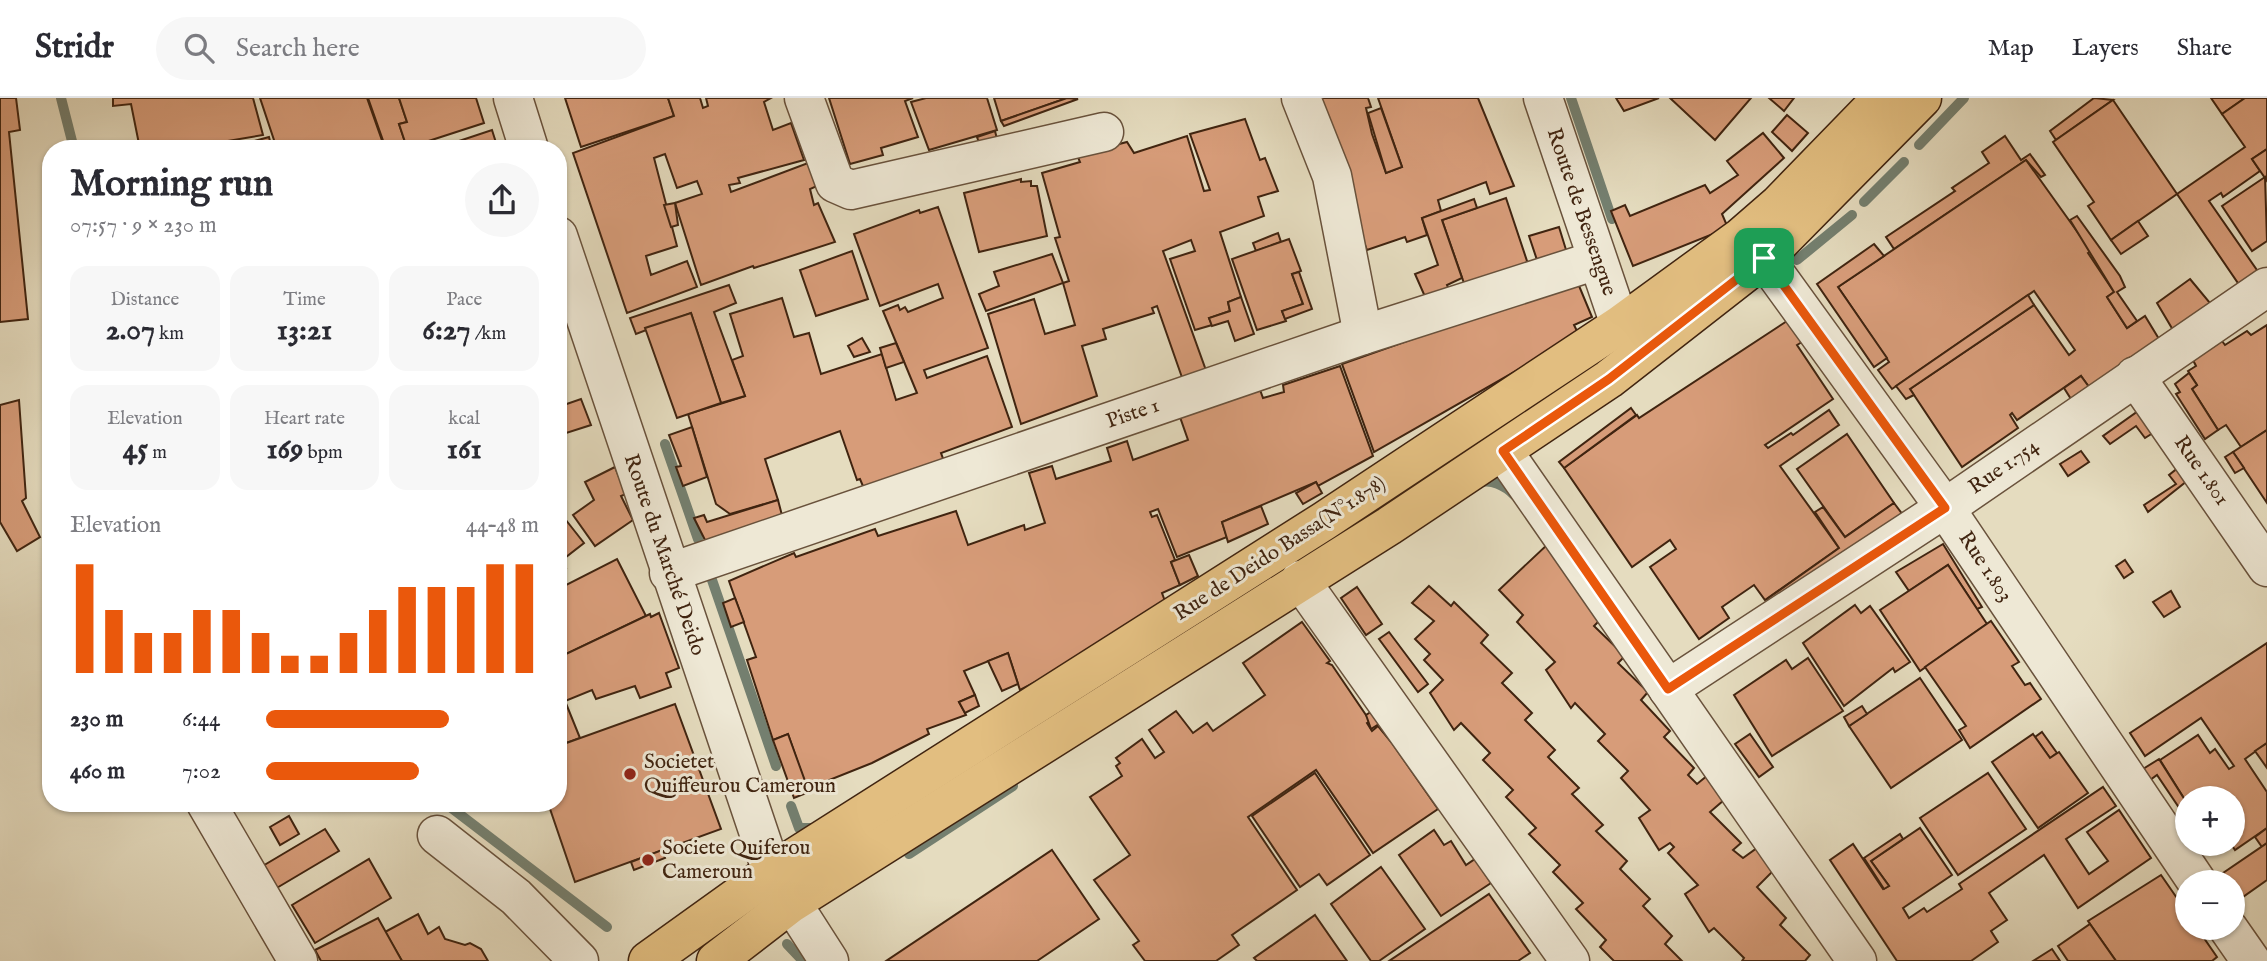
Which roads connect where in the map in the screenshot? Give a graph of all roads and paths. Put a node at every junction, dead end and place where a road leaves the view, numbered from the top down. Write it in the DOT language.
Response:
graph roads {
  1 [pos="513,98"];
  2 [pos="804,98"];
  3 [pos="1301,98"];
  4 [pos="1543,98"];
  5 [pos="1882,98"];
  6 [pos="1922,98"];
  7 [pos="1104,132"];
  8 [pos="526,140"];
  9 [pos="1764,258"];
  10 [pos="1597,260"];
  11 [pos="567,263"];
  12 [pos="2267,287"];
  13 [pos="1620,326"];
  14 [pos="1363,335"];
  15 [pos="2134,376"];
  16 [pos="1503,451"];
  17 [pos="1945,508"];
  18 [pos="2267,566"];
  19 [pos="669,573"];
  20 [pos="1300,580"];
  21 [pos="1668,689"];
  22 [pos="211,812"];
  23 [pos="437,835"];
  24 [pos="2189,870"];
  25 [pos="781,888"];
  26 [pos="2236,940"];
  27 [pos="660,958"];
  28 [pos="1566,959"];
  29 [pos="298,961"];
  30 [pos="579,961"];
  31 [pos="716,961"];
  32 [pos="829,961"];
  33 [pos="1857,961"];
  34 [pos="2251,961"];
  1 -- 8 [label="street"];
  2 -- 7 [label="street"];
  3 -- 14 [label="street"];
  4 -- 10 [label="street, Route de Bessengue"];
  5 -- 13 [label="main road, Rue de Deido Bassa(N°1.878)"];
  6 -- 9 [label="main road, Rue de Deido Bassa(N°1.878)"];
  9 -- 16 [label="main road, Rue de Deido Bassa(N°1.878)"];
  9 -- 17 [label="street, Rue 1.803"];
  10 -- 13 [label="street, Route de Bessengue"];
  10 -- 14 [label="street, Piste 1"];
  11 -- 19 [label="street, Route du Marché Deido"];
  12 -- 15 [label="street, Rue 1.754"];
  13 -- 25 [label="main road, Rue de Deido Bassa(N°1.878)"];
  14 -- 19 [label="street, Piste 1"];
  15 -- 17 [label="street, Rue 1.754"];
  15 -- 18 [label="street, Rue 1.801"];
  16 -- 20 [label="main road, Rue de Deido Bassa(N°1.878)"];
  16 -- 21 [label="street"];
  17 -- 21 [label="street, Rue 1.754"];
  17 -- 24 [label="street, Rue 1.803"];
  19 -- 25 [label="street, Route du Marché Deido"];
  20 -- 25 [label="main road, Rue de Deido Bassa(N°1.878)"];
  20 -- 28 [label="street"];
  21 -- 33 [label="street"];
  22 -- 29 [label="street"];
  23 -- 30 [label="street"];
  25 -- 27 [label="main road, Rue de Deido Bassa(N°1.878)"];
  25 -- 31 [label="main road, Rue de Deido Bassa(N°1.878)"];
  25 -- 32 [label="street, Route du Marché Deido"];
  26 -- 34 [label="street"];
}
